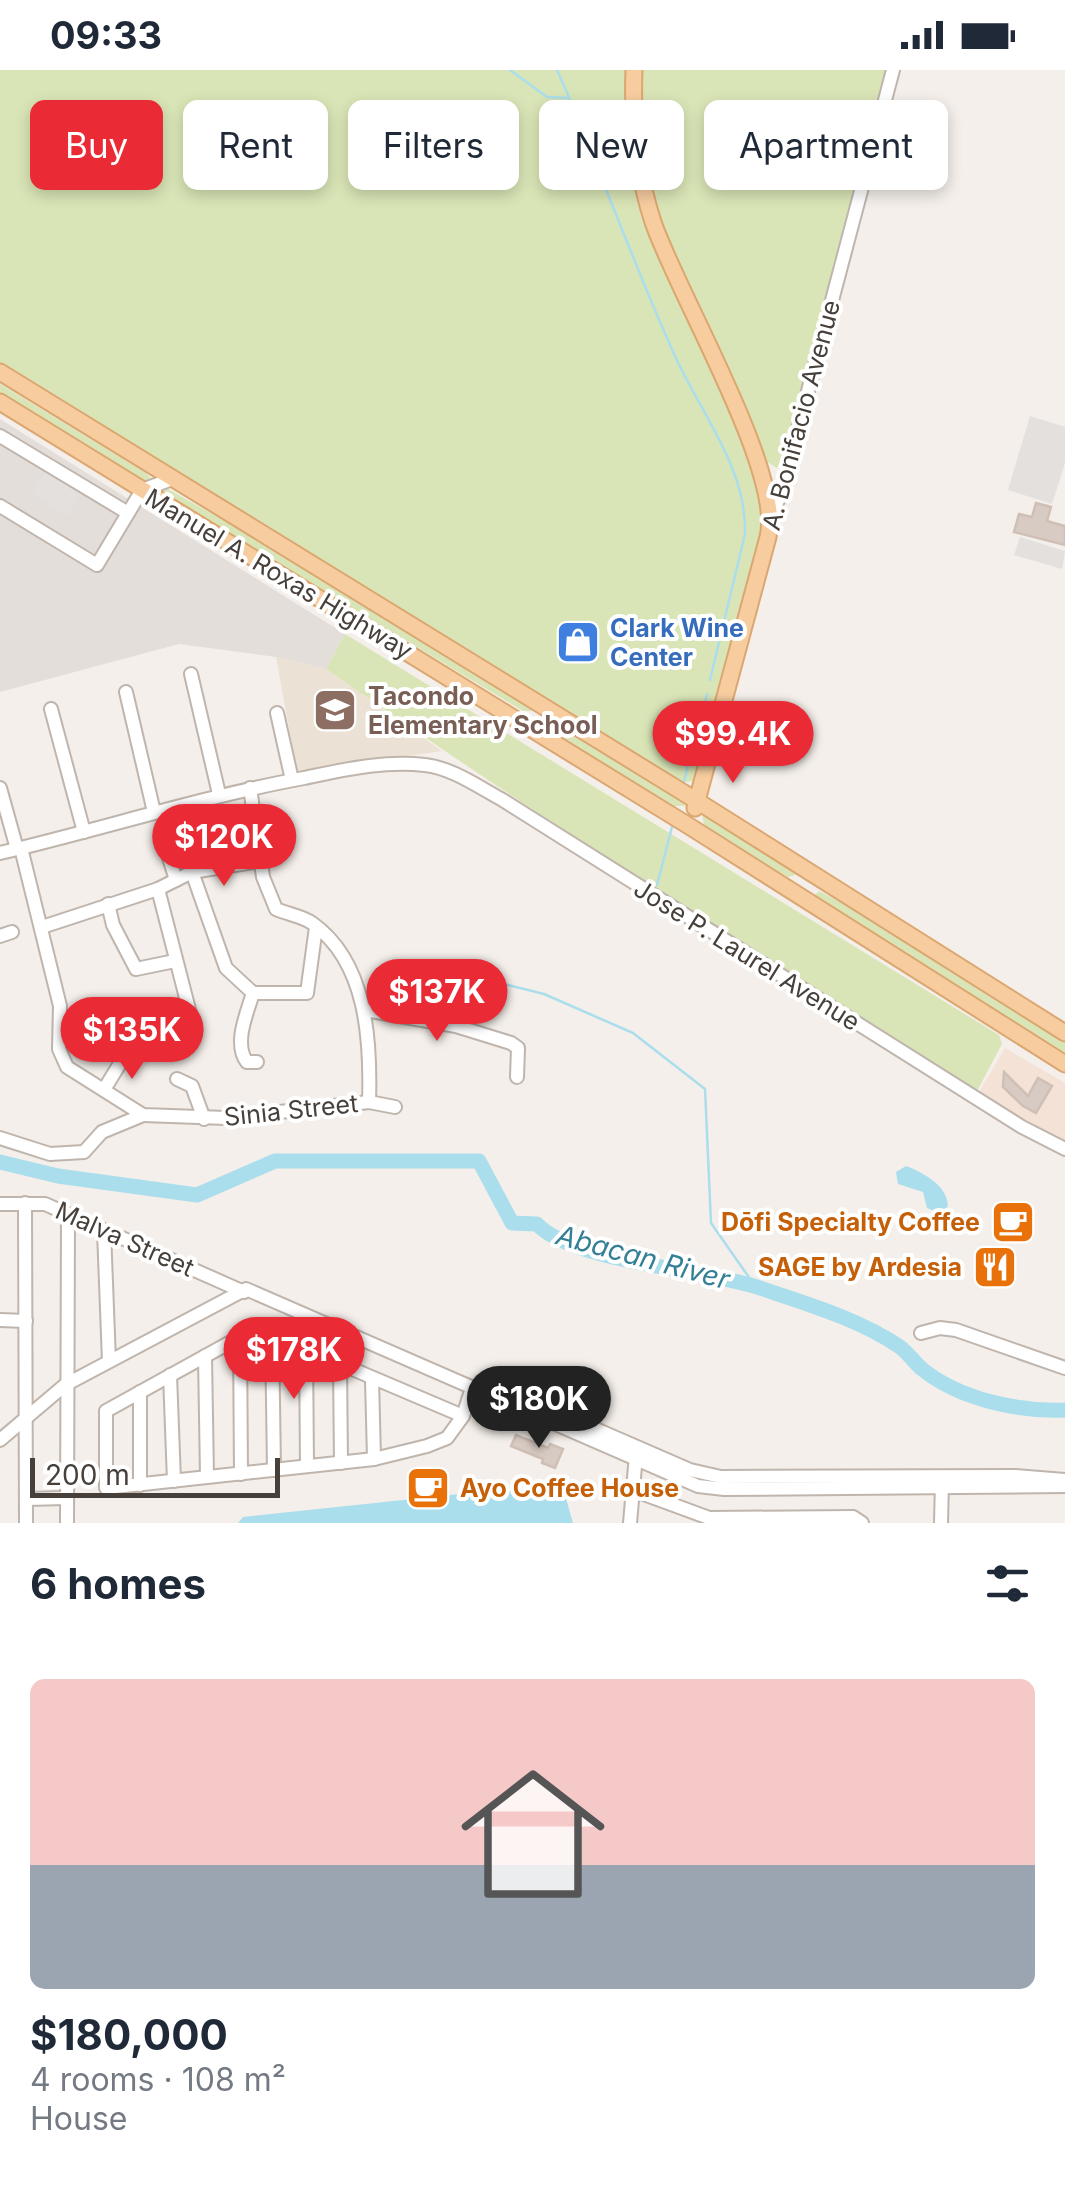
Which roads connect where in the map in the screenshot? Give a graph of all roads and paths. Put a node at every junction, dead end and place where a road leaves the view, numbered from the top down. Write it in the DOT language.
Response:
graph roads {
  1 [pos="634,70"];
  2 [pos="893,70"];
  3 [pos="0,372"];
  4 [pos="0,402"];
  5 [pos="0,436"];
  6 [pos="172,478"];
  7 [pos="142,490"];
  8 [pos="0,506"];
  9 [pos="772,511"];
  10 [pos="128,513"];
  11 [pos="191,674"];
  12 [pos="126,692"];
  13 [pos="542,706"];
  14 [pos="51,709"];
  15 [pos="276,713"];
  16 [pos="530,727"];
  17 [pos="709,760"];
  18 [pos="292,780"];
  19 [pos="0,788"];
  20 [pos="250,788"];
  21 [pos="220,794"];
  22 [pos="697,801"];
  23 [pos="154,812"];
  24 [pos="724,820"];
  25 [pos="689,826"];
  26 [pos="84,832"];
  27 [pos="164,842"];
  28 [pos="19,848"];
  29 [pos="0,853"];
  30 [pos="260,861"];
  31 [pos="192,872"];
  32 [pos="809,872"];
  33 [pos="176,880"];
  34 [pos="158,890"];
  35 [pos="796,896"];
  36 [pos="108,904"];
  37 [pos="42,927"];
  38 [pos="316,927"];
  39 [pos="175,961"];
  40 [pos="253,993"];
  41 [pos="365,1010"];
  42 [pos="192,1022"];
  43 [pos="1065,1033"];
  44 [pos="127,1052"];
  45 [pos="257,1062"];
  46 [pos="1065,1064"];
  47 [pos="517,1077"];
  48 [pos="177,1078"];
  49 [pos="105,1088"];
  50 [pos="370,1102"];
  51 [pos="395,1107"];
  52 [pos="143,1115"];
  53 [pos="204,1118"];
  54 [pos="0,1138"];
  55 [pos="1065,1148"];
  56 [pos="0,1204"];
  57 [pos="25,1204"];
  58 [pos="68,1216"];
  59 [pos="104,1231"];
  60 [pos="246,1291"];
  61 [pos="0,1320"];
  62 [pos="26,1322"];
  63 [pos="921,1333"];
  64 [pos="272,1334"];
  65 [pos="240,1337"];
  66 [pos="306,1350"];
  67 [pos="205,1356"];
  68 [pos="109,1360"];
  69 [pos="340,1364"];
  70 [pos="1065,1368"];
  71 [pos="170,1375"];
  72 [pos="372,1379"];
  73 [pos="472,1388"];
  74 [pos="64,1389"];
  75 [pos="140,1392"];
  76 [pos="463,1416"];
  77 [pos="27,1417"];
  78 [pos="0,1440"];
  79 [pos="636,1454"];
  80 [pos="374,1459"];
  81 [pos="341,1463"];
  82 [pos="307,1466"];
  83 [pos="274,1470"];
  84 [pos="241,1474"];
  85 [pos="207,1477"];
  86 [pos="1063,1480"];
  87 [pos="174,1481"];
  88 [pos="942,1483"];
  89 [pos="140,1485"];
  90 [pos="634,1490"];
  91 [pos="67,1498"];
  92 [pos="26,1499"];
  93 [pos="672,1504"];
  94 [pos="747,1520"];
  95 [pos="785,1520"];
  96 [pos="822,1520"];
  97 [pos="708,1521"];
  98 [pos="26,1523"];
  99 [pos="67,1523"];
  100 [pos="630,1523"];
  101 [pos="670,1523"];
  102 [pos="862,1523"];
  103 [pos="940,1523"];
  1 -- 9 [label="main road"];
  2 -- 9 [label="street, A. Bonifacio Avenue"];
  3 -- 6 [label="main road, Manuel A. Roxas Highway"];
  4 -- 7 [label="main road, Manuel A. Roxas Highway"];
  5 -- 10 [label="street"];
  6 -- 7 [label="street"];
  6 -- 13 [label="main road, Manuel A. Roxas Highway"];
  7 -- 10 [label="street"];
  7 -- 16 [label="main road, Manuel A. Roxas Highway"];
  8 -- 10 [label="street"];
  9 -- 17 [label="main road, A. Bonifacio Avenue"];
  11 -- 21 [label="street"];
  12 -- 23 [label="street"];
  13 -- 16 [label="main road"];
  13 -- 22 [label="main road, Manuel A. Roxas Highway"];
  14 -- 26 [label="street"];
  15 -- 18 [label="street"];
  16 -- 25 [label="main road, Manuel A. Roxas Highway"];
  17 -- 22 [label="main road, A. Bonifacio Avenue"];
  17 -- 24 [label="main road, A. Bonifacio Avenue"];
  18 -- 20 [label="street"];
  18 -- 55 [label="street, Jose P. Laurel Avenue"];
  19 -- 28 [label="street"];
  20 -- 21 [label="street"];
  20 -- 30 [label="street"];
  21 -- 23 [label="street"];
  22 -- 24 [label="main road, Manuel A. Roxas Highway"];
  22 -- 25 [label="main road, A. Bonifacio Avenue"];
  23 -- 26 [label="street"];
  24 -- 32 [label="main road, Manuel A. Roxas Highway"];
  25 -- 35 [label="main road, Manuel A. Roxas Highway"];
  26 -- 28 [label="street"];
  27 -- 33 [label="street"];
  28 -- 29 [label="street"];
  28 -- 37 [label="street"];
  30 -- 31 [label="street"];
  30 -- 38 [label="street"];
  31 -- 33 [label="street"];
  31 -- 40 [label="street"];
  32 -- 35 [label="main road"];
  32 -- 43 [label="main road, Manuel A. Roxas Highway"];
  33 -- 34 [label="street"];
  34 -- 36 [label="street"];
  34 -- 39 [label="street"];
  35 -- 46 [label="main road, Manuel A. Roxas Highway"];
  36 -- 37 [label="street"];
  36 -- 39 [label="street"];
  37 -- 49 [label="street"];
  38 -- 40 [label="street"];
  38 -- 41 [label="street"];
  39 -- 42 [label="street"];
  40 -- 45 [label="street"];
  41 -- 47 [label="street"];
  41 -- 50 [label="street"];
  44 -- 49 [label="street"];
  48 -- 53 [label="street"];
  49 -- 52 [label="street"];
  50 -- 51 [label="street, Sinia Street"];
  50 -- 53 [label="street, Sinia Street"];
  52 -- 53 [label="street, Sinia Street"];
  52 -- 54 [label="street"];
  56 -- 57 [label="street, Malva Street"];
  57 -- 58 [label="street, Malva Street"];
  57 -- 62 [label="street"];
  58 -- 59 [label="street, Malva Street"];
  58 -- 74 [label="street"];
  59 -- 60 [label="street, Malva Street"];
  59 -- 68 [label="street"];
  60 -- 68 [label="street"];
  60 -- 73 [label="street, Malva Street"];
  60 -- 74 [label="street"];
  61 -- 62 [label="street"];
  62 -- 77 [label="street"];
  63 -- 70 [label="street"];
  64 -- 65 [label="street"];
  64 -- 66 [label="street"];
  64 -- 83 [label="street"];
  65 -- 67 [label="street"];
  65 -- 84 [label="street"];
  66 -- 69 [label="street"];
  66 -- 82 [label="street"];
  67 -- 71 [label="street"];
  67 -- 85 [label="street"];
  68 -- 74 [label="street"];
  69 -- 72 [label="street"];
  69 -- 81 [label="street"];
  71 -- 75 [label="street"];
  71 -- 87 [label="street"];
  72 -- 76 [label="street"];
  72 -- 80 [label="street"];
  73 -- 76 [label="street"];
  73 -- 79 [label="street, Malva Street"];
  74 -- 77 [label="street"];
  74 -- 91 [label="street"];
  75 -- 89 [label="street"];
  75 -- 89 [label="street"];
  76 -- 80 [label="street"];
  77 -- 78 [label="street"];
  77 -- 92 [label="street"];
  79 -- 88 [label="street, Malva Street"];
  79 -- 90 [label="street"];
  80 -- 81 [label="street"];
  81 -- 82 [label="street"];
  82 -- 83 [label="street"];
  83 -- 84 [label="street"];
  84 -- 85 [label="street"];
  85 -- 87 [label="street"];
  86 -- 88 [label="street, Malva Street"];
  87 -- 89 [label="street"];
  88 -- 103 [label="street"];
  90 -- 93 [label="street"];
  90 -- 100 [label="street"];
  91 -- 92 [label="street"];
  91 -- 99 [label="street"];
  92 -- 98 [label="street"];
  93 -- 97 [label="street"];
  93 -- 101 [label="street"];
  94 -- 95 [label="street"];
  94 -- 97 [label="street"];
  95 -- 96 [label="street"];
  96 -- 102 [label="street"];
}
